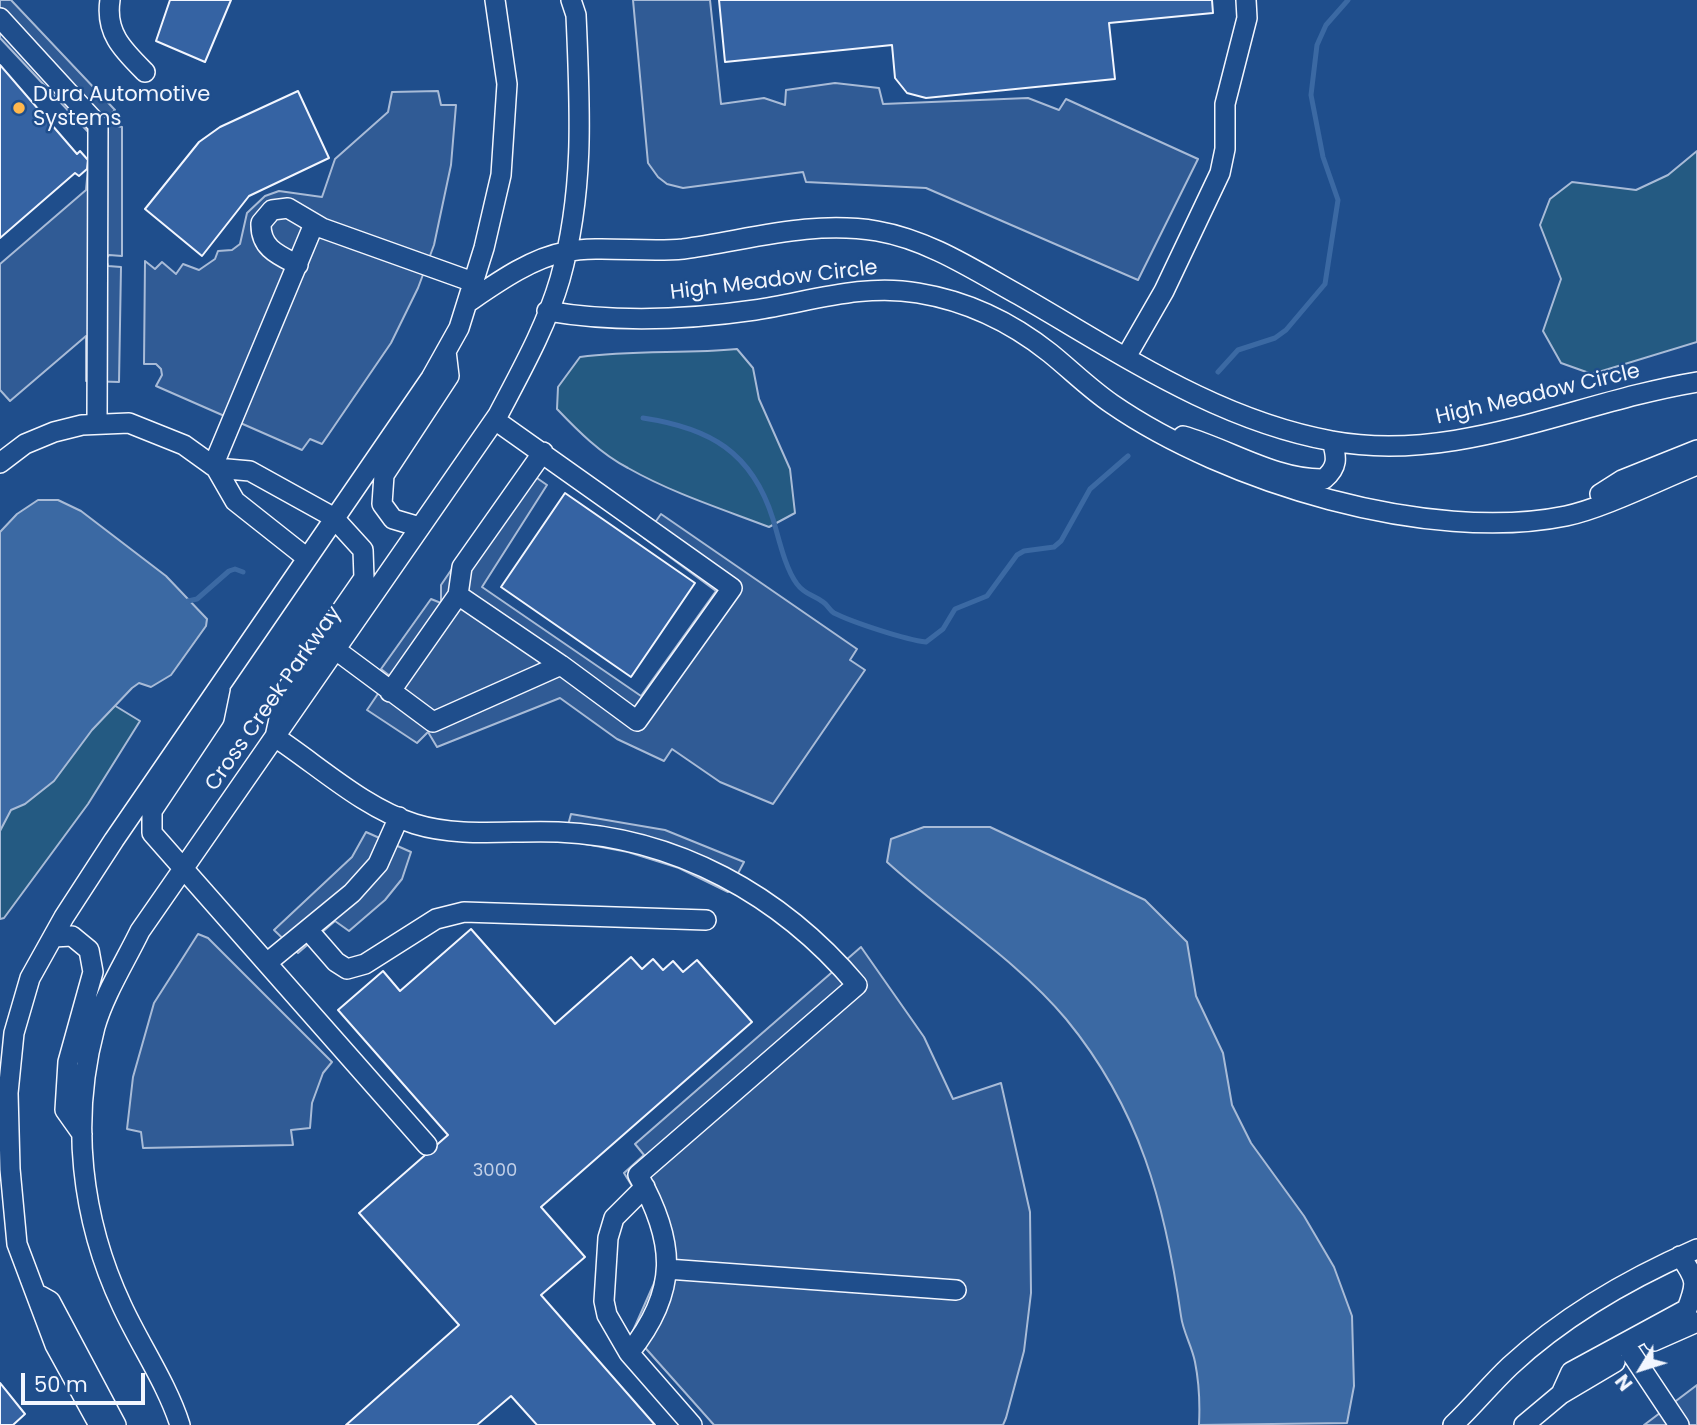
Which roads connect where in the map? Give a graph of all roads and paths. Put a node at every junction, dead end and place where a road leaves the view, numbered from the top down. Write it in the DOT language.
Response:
graph roads {
  1 [pos="110,0"];
  2 [pos="495,0"];
  3 [pos="571,0"];
  4 [pos="1246,0"];
  5 [pos="0,19"];
  6 [pos="145,72"];
  7 [pos="314,225"];
  8 [pos="565,252"];
  9 [pos="298,265"];
  10 [pos="473,282"];
  11 [pos="467,303"];
  12 [pos="547,311"];
  13 [pos="446,351"];
  14 [pos="1126,357"];
  15 [pos="1697,382"];
  16 [pos="495,420"];
  17 [pos="97,424"];
  18 [pos="1142,424"];
  19 [pos="1332,441"];
  20 [pos="1697,450"];
  21 [pos="543,452"];
  22 [pos="0,463"];
  23 [pos="1697,465"];
  24 [pos="214,467"];
  25 [pos="1567,516"];
  26 [pos="333,517"];
  27 [pos="420,527"];
  28 [pos="307,558"];
  29 [pos="458,595"];
  30 [pos="336,650"];
  31 [pos="561,666"];
  32 [pos="223,678"];
  33 [pos="390,692"];
  34 [pos="275,737"];
  35 [pos="399,817"];
  36 [pos="184,868"];
  37 [pos="706,920"];
  38 [pos="309,931"];
  39 [pos="53,937"];
  40 [pos="268,962"];
  41 [pos="82,1134"];
  42 [pos="427,1145"];
  43 [pos="645,1187"];
  44 [pos="1689,1253"];
  45 [pos="667,1269"];
  46 [pos="956,1290"];
  47 [pos="34,1292"];
  48 [pos="1697,1322"];
  49 [pos="629,1353"];
  50 [pos="1630,1353"];
  51 [pos="1562,1394"];
  52 [pos="178,1424"];
  53 [pos="99,1425"];
  54 [pos="116,1425"];
  55 [pos="692,1425"];
  56 [pos="1453,1425"];
  57 [pos="1524,1425"];
  58 [pos="1679,1425"];
  1 -- 6 [label="street"];
  2 -- 10 [label="street"];
  3 -- 8 [label="street, Cross Creek Parkway"];
  4 -- 14 [label="street"];
  5 -- 17 [label="street"];
  7 -- 9 [label="street"];
  7 -- 9 [label="street"];
  7 -- 10 [label="street"];
  8 -- 11 [label="street"];
  8 -- 12 [label="street, Cross Creek Parkway"];
  8 -- 14 [label="street, High Meadow Circle"];
  9 -- 24 [label="street"];
  10 -- 11 [label="street"];
  11 -- 13 [label="street"];
  12 -- 16 [label="street, Cross Creek Parkway"];
  12 -- 18 [label="street, High Meadow Circle"];
  13 -- 26 [label="street"];
  13 -- 27 [label="street"];
  14 -- 19 [label="street, High Meadow Circle"];
  15 -- 19 [label="street, High Meadow Circle"];
  16 -- 21 [label="street"];
  16 -- 27 [label="street, Cross Creek Parkway"];
  17 -- 22 [label="street"];
  17 -- 24 [label="street"];
  18 -- 19 [label="street"];
  18 -- 25 [label="street, High Meadow Circle"];
  20 -- 25 [label="street"];
  21 -- 29 [label="street"];
  21 -- 31 [label="street"];
  23 -- 25 [label="street, High Meadow Circle"];
  24 -- 26 [label="street"];
  24 -- 28 [label="street"];
  26 -- 28 [label="street"];
  26 -- 34 [label="street"];
  27 -- 30 [label="street, Cross Creek Parkway"];
  28 -- 32 [label="street"];
  29 -- 31 [label="street"];
  29 -- 33 [label="street"];
  30 -- 33 [label="street"];
  30 -- 34 [label="street, Cross Creek Parkway"];
  31 -- 33 [label="street"];
  32 -- 36 [label="street"];
  32 -- 39 [label="street"];
  34 -- 35 [label="street"];
  34 -- 36 [label="street, Cross Creek Parkway"];
  35 -- 38 [label="street"];
  35 -- 43 [label="street"];
  36 -- 40 [label="street"];
  36 -- 41 [label="street, Cross Creek Parkway"];
  37 -- 38 [label="street"];
  38 -- 40 [label="street"];
  39 -- 41 [label="street"];
  39 -- 47 [label="street"];
  40 -- 42 [label="street"];
  41 -- 52 [label="street, Cross Creek Parkway"];
  43 -- 45 [label="street"];
  43 -- 49 [label="street"];
  44 -- 51 [label="street"];
  44 -- 56 [label="street"];
  45 -- 46 [label="street"];
  45 -- 49 [label="street"];
  47 -- 53 [label="street"];
  47 -- 54 [label="street"];
  48 -- 50 [label="street"];
  49 -- 55 [label="street"];
  50 -- 51 [label="street"];
  50 -- 58 [label="street"];
  51 -- 57 [label="street"];
}
